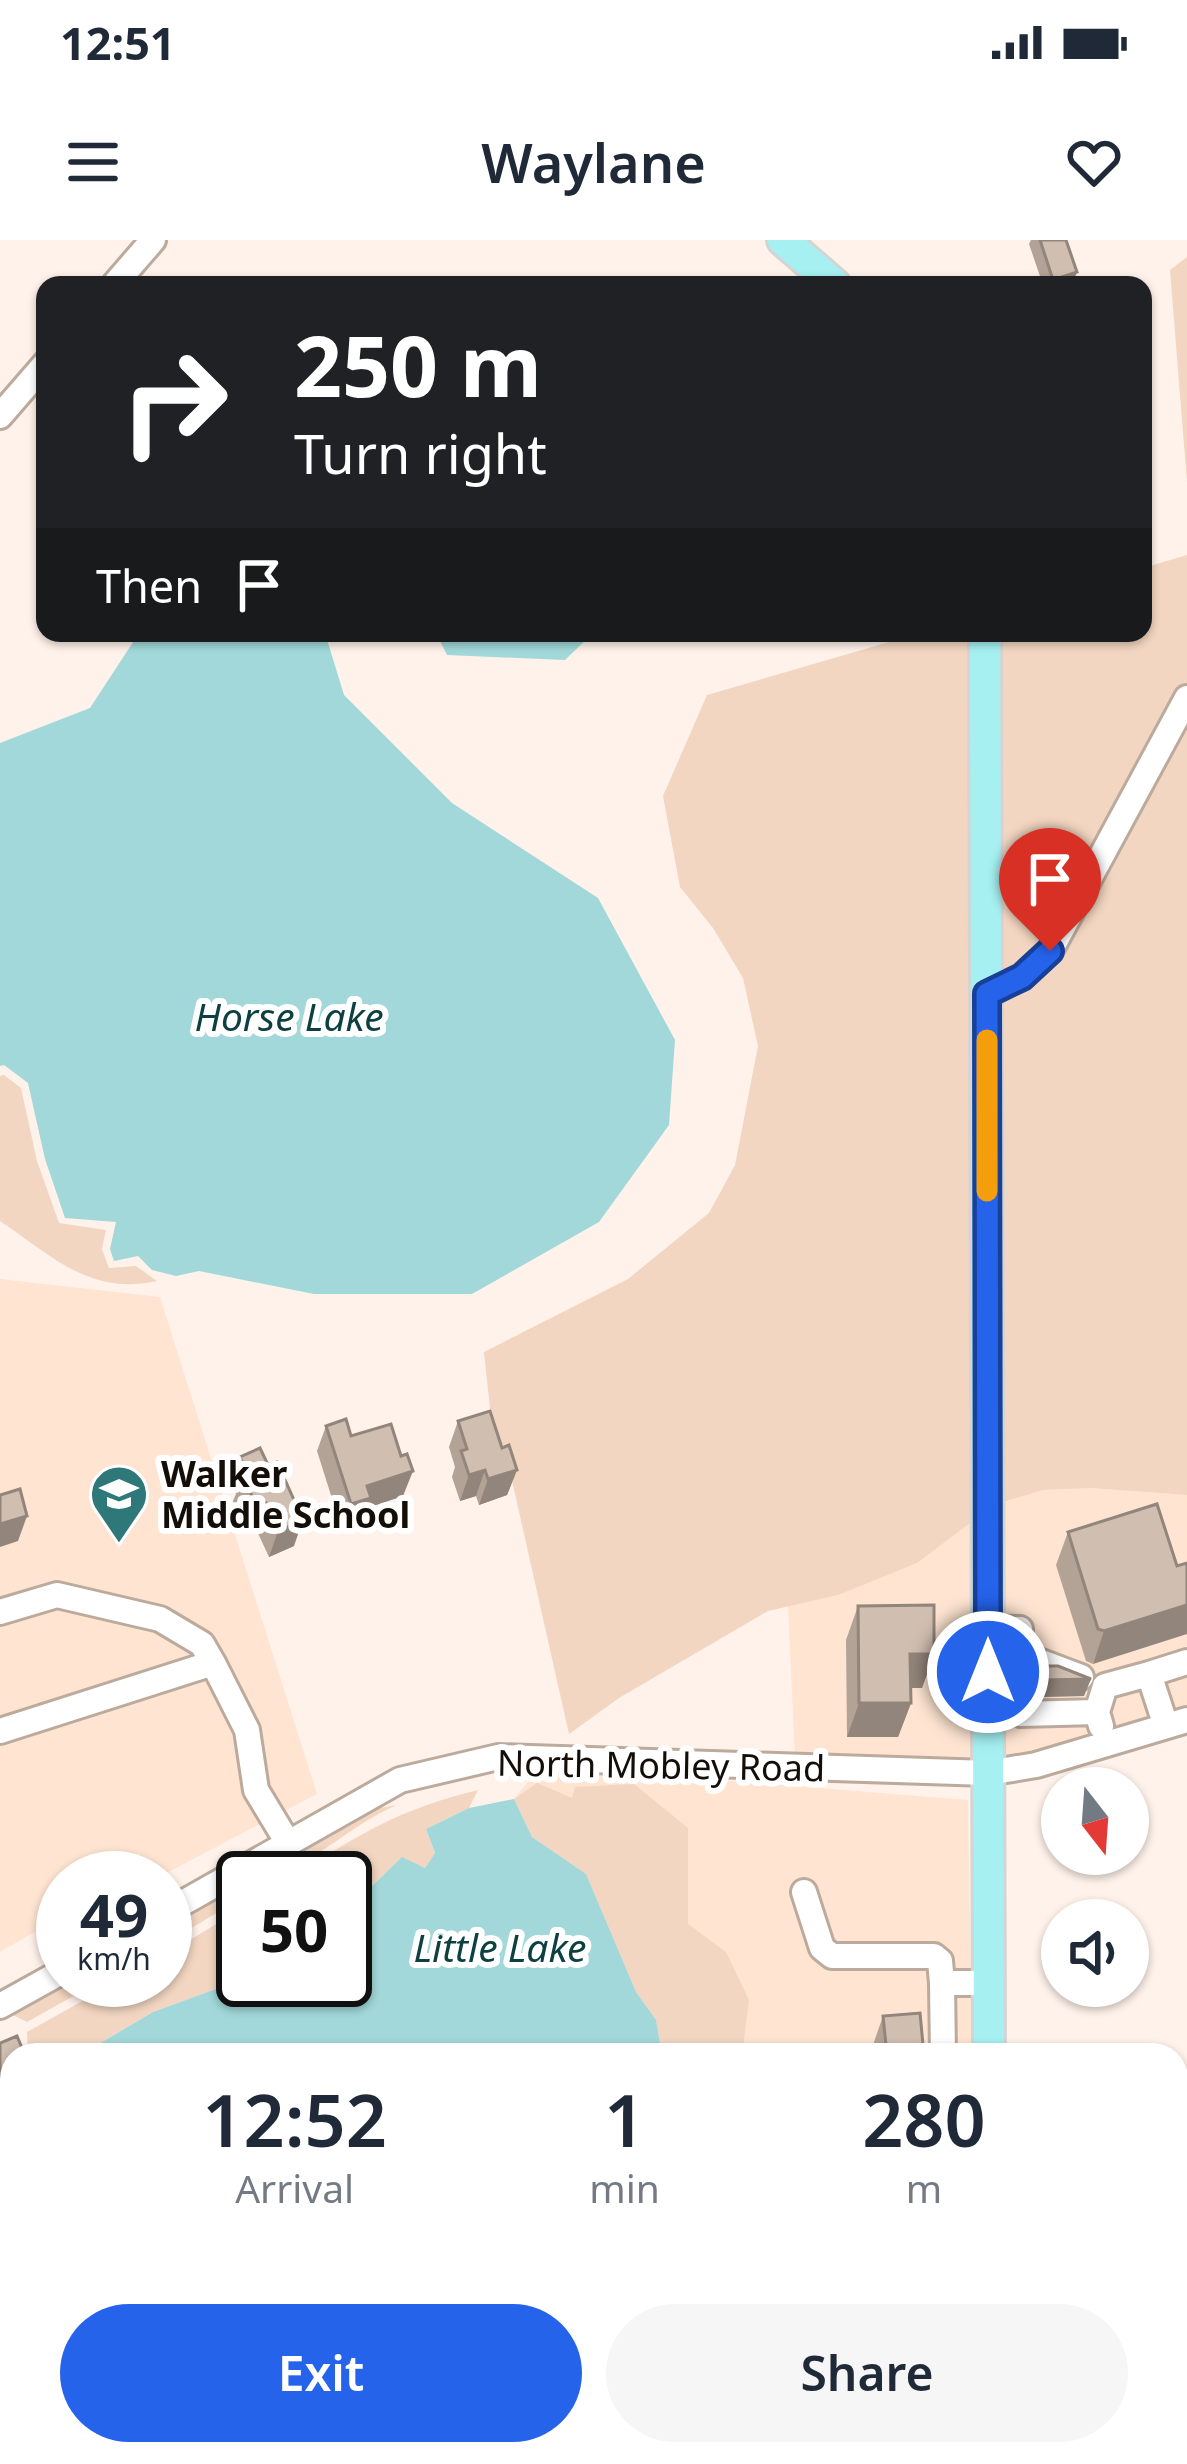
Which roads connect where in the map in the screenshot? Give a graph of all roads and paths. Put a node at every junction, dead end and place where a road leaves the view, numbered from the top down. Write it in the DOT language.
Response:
graph roads {
  1 [pos="154,240"];
  2 [pos="784,240"];
  3 [pos="122,276"];
  4 [pos="826,276"];
  5 [pos="36,374"];
  6 [pos="0,416"];
  7 [pos="985,642"];
  8 [pos="1187,698"];
  9 [pos="987,994"];
  10 [pos="0,1612"];
  11 [pos="988,1628"];
  12 [pos="1020,1654"];
  13 [pos="1187,1661"];
  14 [pos="213,1663"];
  15 [pos="1149,1674"];
  16 [pos="1105,1686"];
  17 [pos="1097,1712"];
  18 [pos="1020,1714"];
  19 [pos="988,1716"];
  20 [pos="1176,1723"];
  21 [pos="0,1731"];
  22 [pos="1105,1744"];
  23 [pos="988,1773"];
  24 [pos="288,1843"];
  25 [pos="804,1892"];
  26 [pos="192,1898"];
  27 [pos="942,1983"];
  28 [pos="989,1984"];
  29 [pos="36,1986"];
  30 [pos="0,2006"];
  31 [pos="943,2043"];
  32 [pos="989,2043"];
  1 -- 3 [label="street"];
  2 -- 4 [label="main road"];
  5 -- 6 [label="street"];
  7 -- 9 [label="main road"];
  8 -- 9 [label="street"];
  9 -- 11 [label="main road"];
  10 -- 14 [label="street"];
  11 -- 12 [label="street"];
  11 -- 19 [label="main road"];
  12 -- 16 [label="street"];
  12 -- 18 [label="street"];
  13 -- 15 [label="street"];
  14 -- 21 [label="street"];
  14 -- 24 [label="street"];
  15 -- 16 [label="street"];
  15 -- 20 [label="street"];
  16 -- 17 [label="street"];
  17 -- 18 [label="street"];
  17 -- 22 [label="street"];
  18 -- 19 [label="street"];
  19 -- 23 [label="main road"];
  20 -- 22 [label="street, North Mobley Road"];
  22 -- 23 [label="street, North Mobley Road"];
  23 -- 24 [label="street, North Mobley Road"];
  23 -- 28 [label="main road"];
  24 -- 26 [label="street, North Mobley Road"];
  25 -- 27 [label="street"];
  27 -- 28 [label="street"];
  27 -- 31 [label="street"];
  28 -- 32 [label="main road"];
  29 -- 30 [label="street"];
}
